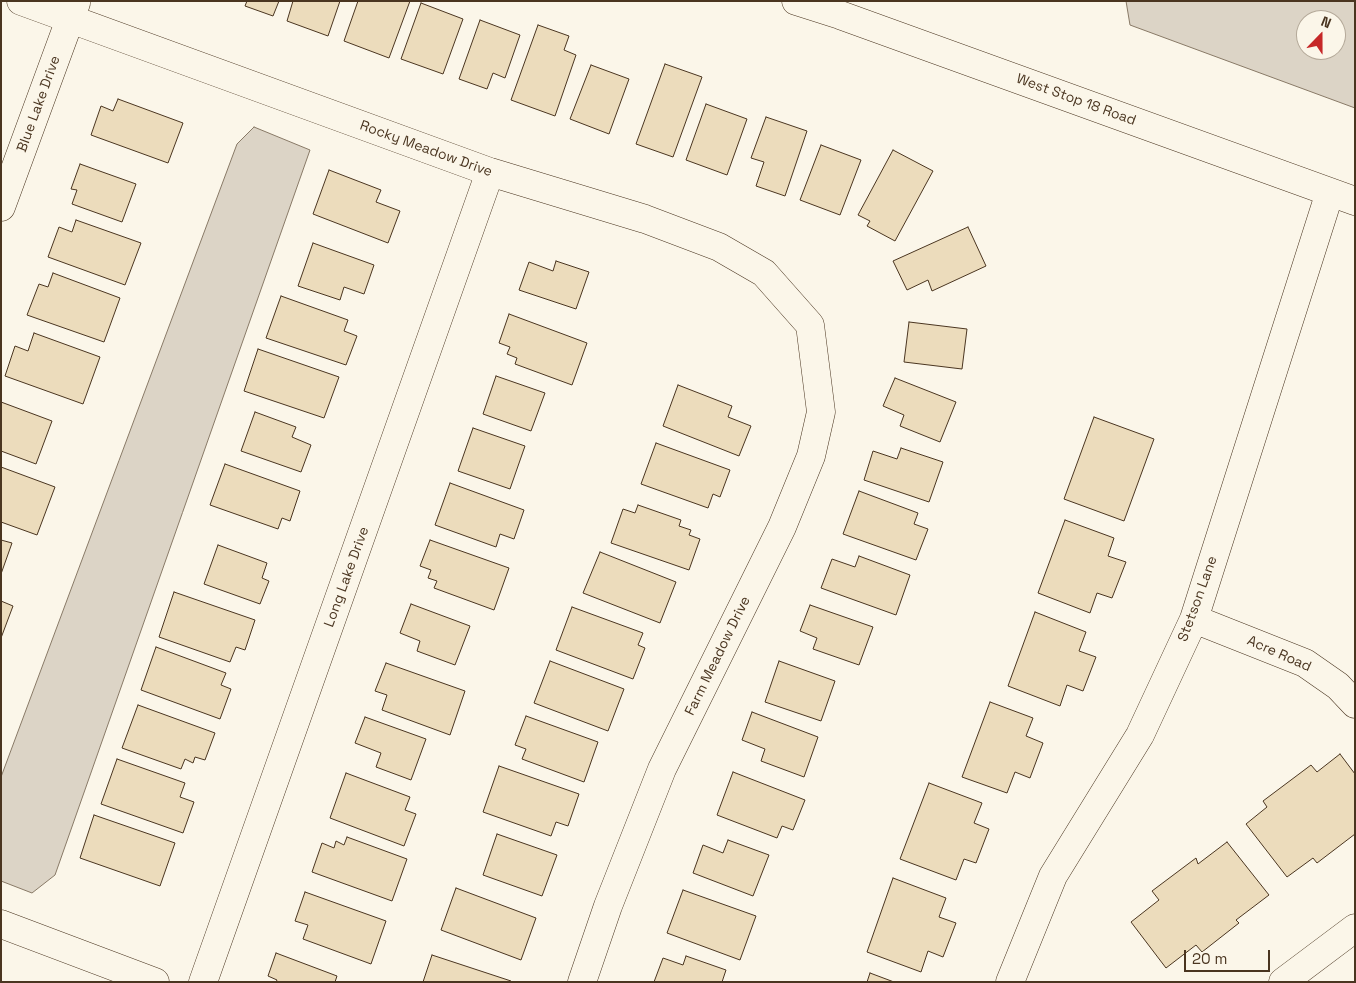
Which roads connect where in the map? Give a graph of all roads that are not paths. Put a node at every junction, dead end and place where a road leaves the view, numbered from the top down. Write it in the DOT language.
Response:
graph roads {
  1 [pos="21,1"];
  2 [pos="796,1"];
  3 [pos="842,8"];
  4 [pos="73,10"];
  5 [pos="490,172"];
  6 [pos="1342,197"];
  7 [pos="1,207"];
  8 [pos="810,325"];
  9 [pos="1194,619"];
  10 [pos="1355,704"];
  11 [pos="1,924"];
  12 [pos="1355,928"];
  13 [pos="155,982"];
  14 [pos="203,982"];
  15 [pos="582,982"];
  16 [pos="1010,982"];
  17 [pos="1283,982"];
  1 -- 4 [label="street, Rocky Meadow Drive"];
  2 -- 3 [label="street, West Stop 18 Road"];
  3 -- 6 [label="street, West Stop 18 Road"];
  4 -- 5 [label="street, Rocky Meadow Drive"];
  4 -- 7 [label="street, Blue Lake Drive"];
  5 -- 8 [label="street, Rocky Meadow Drive"];
  5 -- 14 [label="street, Long Lake Drive"];
  6 -- 9 [label="street, Stetson Lane"];
  8 -- 15 [label="street, Farm Meadow Drive"];
  9 -- 10 [label="street, Acre Road"];
  9 -- 16 [label="street, Stetson Lane"];
  11 -- 13 [label="street"];
  12 -- 17 [label="street"];
}
